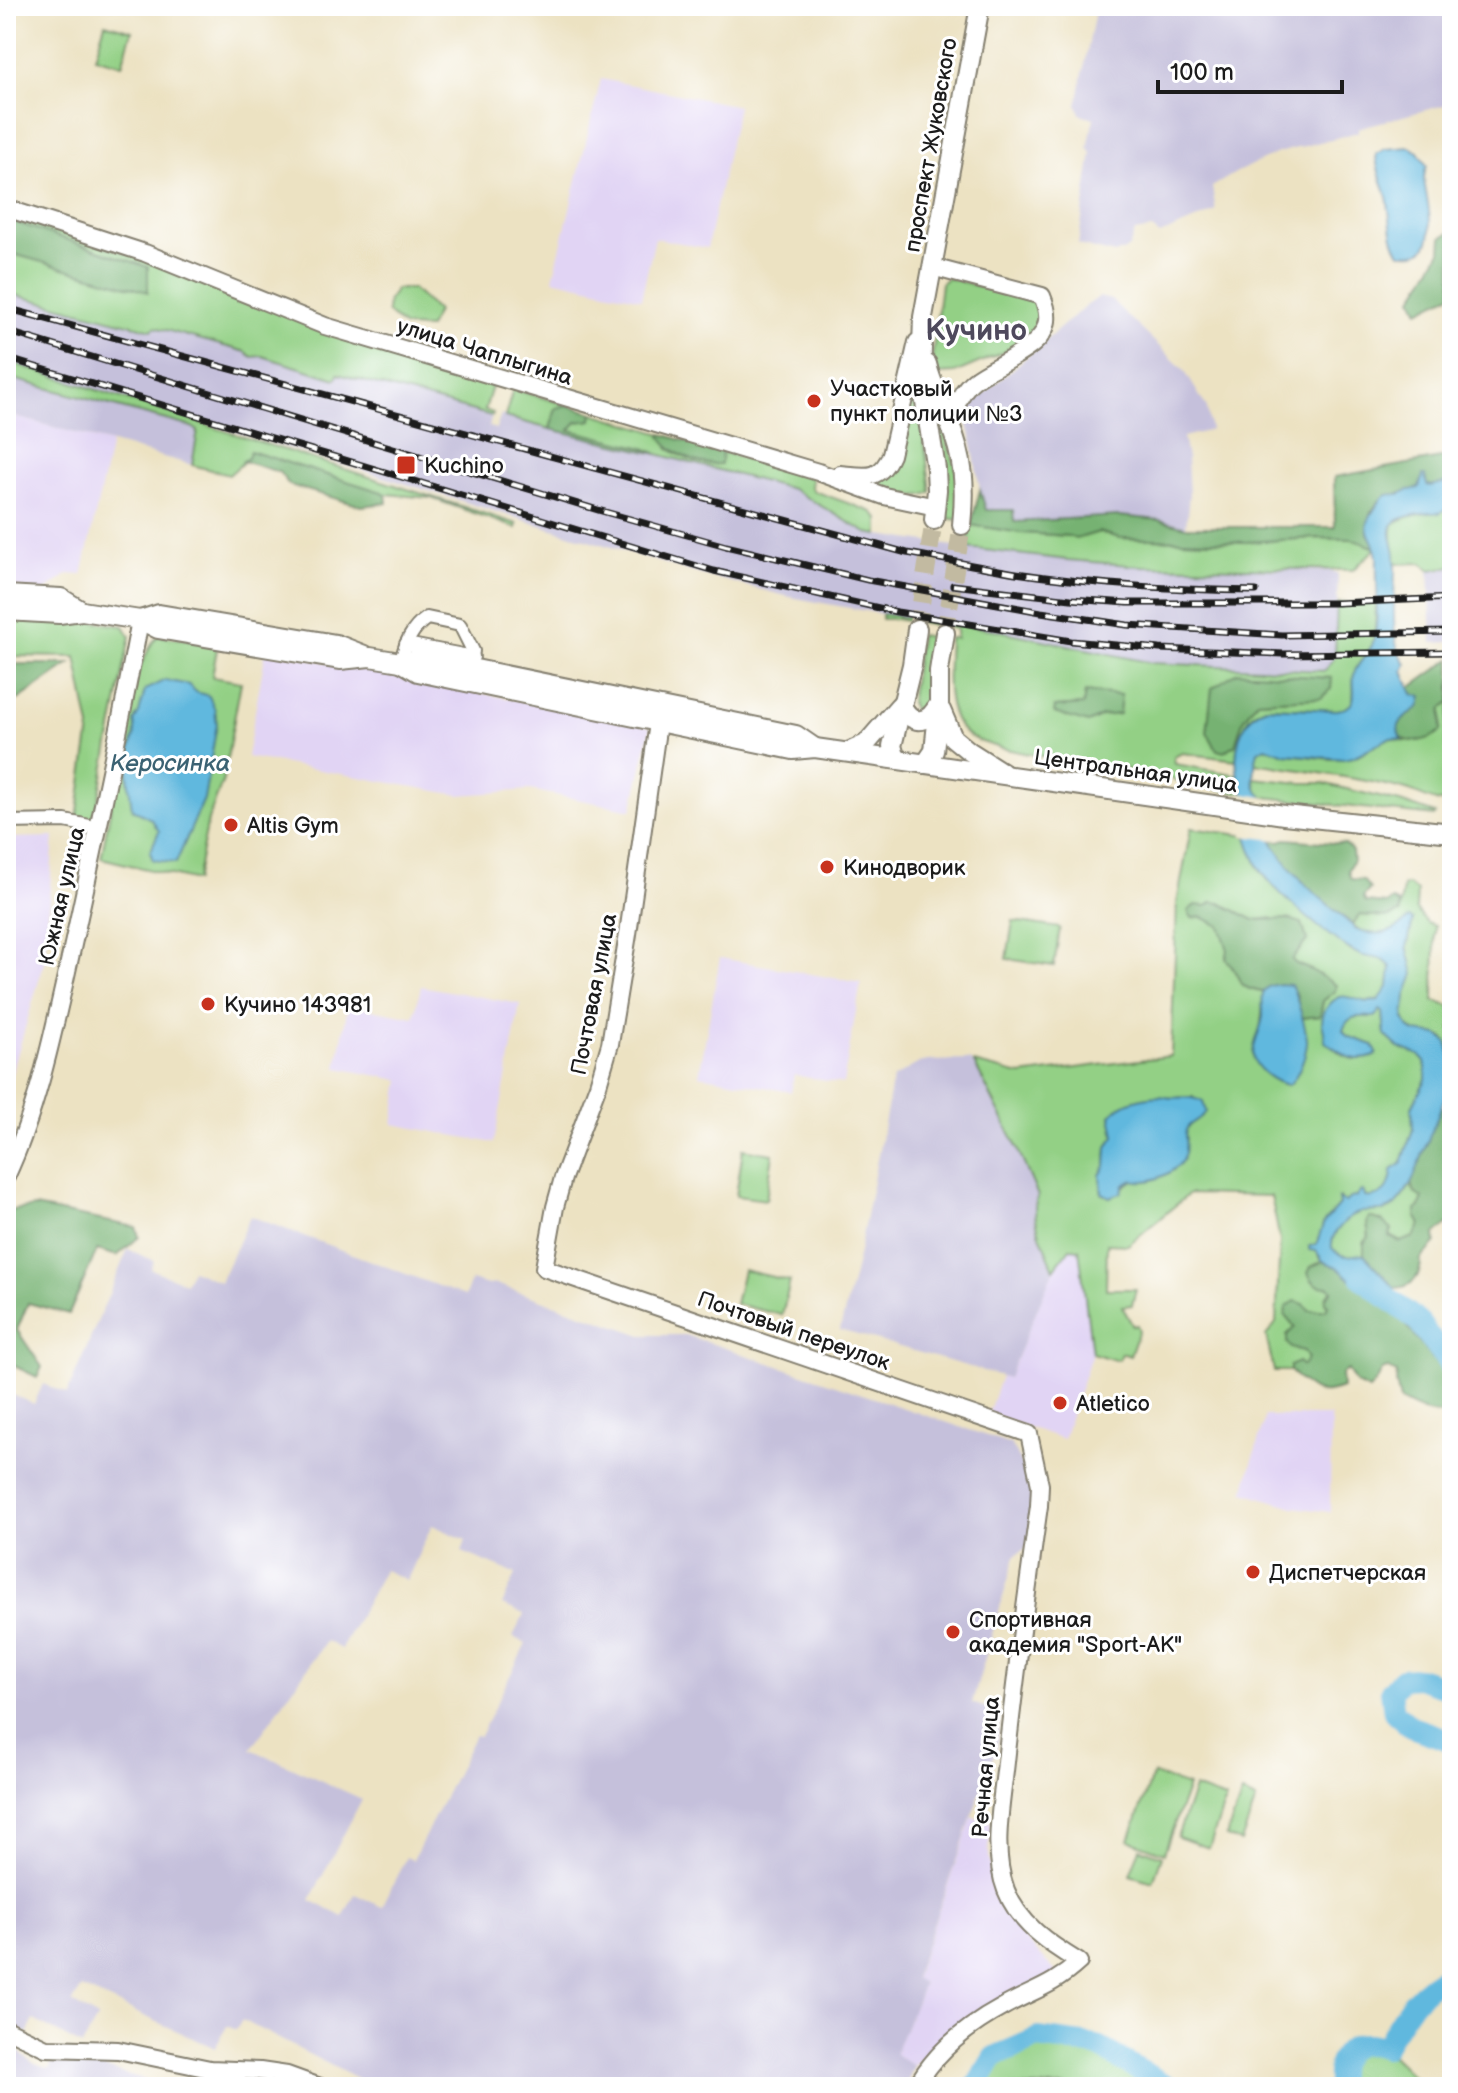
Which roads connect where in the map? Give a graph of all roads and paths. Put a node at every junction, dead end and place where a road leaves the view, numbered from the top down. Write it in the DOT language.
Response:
graph roads {
  1 [pos="230,6"];
  2 [pos="273,6"];
  3 [pos="980,6"];
  4 [pos="6,208"];
  5 [pos="932,267"];
  6 [pos="927,293"];
  7 [pos="923,317"];
  8 [pos="950,424"];
  9 [pos="818,472"];
  10 [pos="935,514"];
  11 [pos="962,525"];
  12 [pos="6,595"];
  13 [pos="6,611"];
  14 [pos="82,611"];
  15 [pos="140,620"];
  16 [pos="917,629"];
  17 [pos="945,633"];
  18 [pos="404,653"];
  19 [pos="471,663"];
  20 [pos="901,704"];
  21 [pos="939,704"];
  22 [pos="658,723"];
  23 [pos="815,748"];
  24 [pos="846,753"];
  25 [pos="896,759"];
  26 [pos="925,764"];
  27 [pos="1008,776"];
  28 [pos="6,822"];
  29 [pos="99,828"];
  30 [pos="1452,833"];
  31 [pos="6,1177"];
  32 [pos="544,1268"];
  33 [pos="1029,1434"];
  34 [pos="6,2029"];
  35 [pos="320,2087"];
  36 [pos="916,2087"];
  1 -- 2 [label="street"];
  3 -- 5 [label="main road, проспект Жуковского"];
  4 -- 9 [label="street, улица Чаплыгина"];
  5 -- 6 [label="main road, проспект Жуковского"];
  5 -- 8 [label="street"];
  6 -- 7 [label="main road, проспект Жуковского"];
  6 -- 8 [label="main road, проспект Жуковского"];
  7 -- 9 [label="street, улица Чаплыгина"];
  7 -- 10 [label="main road, проспект Жуковского"];
  8 -- 11 [label="main road, проспект Жуковского"];
  9 -- 10 [label="street, улица Чаплыгина"];
  12 -- 14 [label="main road, Центральная улица"];
  13 -- 14 [label="main road, Центральная улица"];
  14 -- 15 [label="main road, Центральная улица"];
  15 -- 18 [label="main road, Центральная улица"];
  15 -- 29 [label="street, Южная улица"];
  16 -- 20 [label="main road"];
  17 -- 21 [label="main road"];
  18 -- 19 [label="main road, Центральная улица"];
  18 -- 19 [label="street"];
  18 -- 22 [label="main road, Центральная улица"];
  19 -- 23 [label="main road, Центральная улица"];
  20 -- 21 [label="main road"];
  20 -- 24 [label="main road"];
  20 -- 25 [label="main road"];
  21 -- 26 [label="main road"];
  21 -- 27 [label="main road"];
  22 -- 23 [label="main road, Центральная улица"];
  22 -- 32 [label="street, Почтовая улица"];
  23 -- 24 [label="main road, Центральная улица"];
  24 -- 25 [label="main road, Центральная улица"];
  25 -- 26 [label="main road, Центральная улица"];
  26 -- 27 [label="main road, Центральная улица"];
  27 -- 30 [label="main road, Центральная улица"];
  28 -- 29 [label="street"];
  29 -- 31 [label="street, Южная улица"];
  32 -- 33 [label="street, Почтовый переулок"];
  33 -- 36 [label="street, Речная улица"];
  34 -- 35 [label="street"];
}
